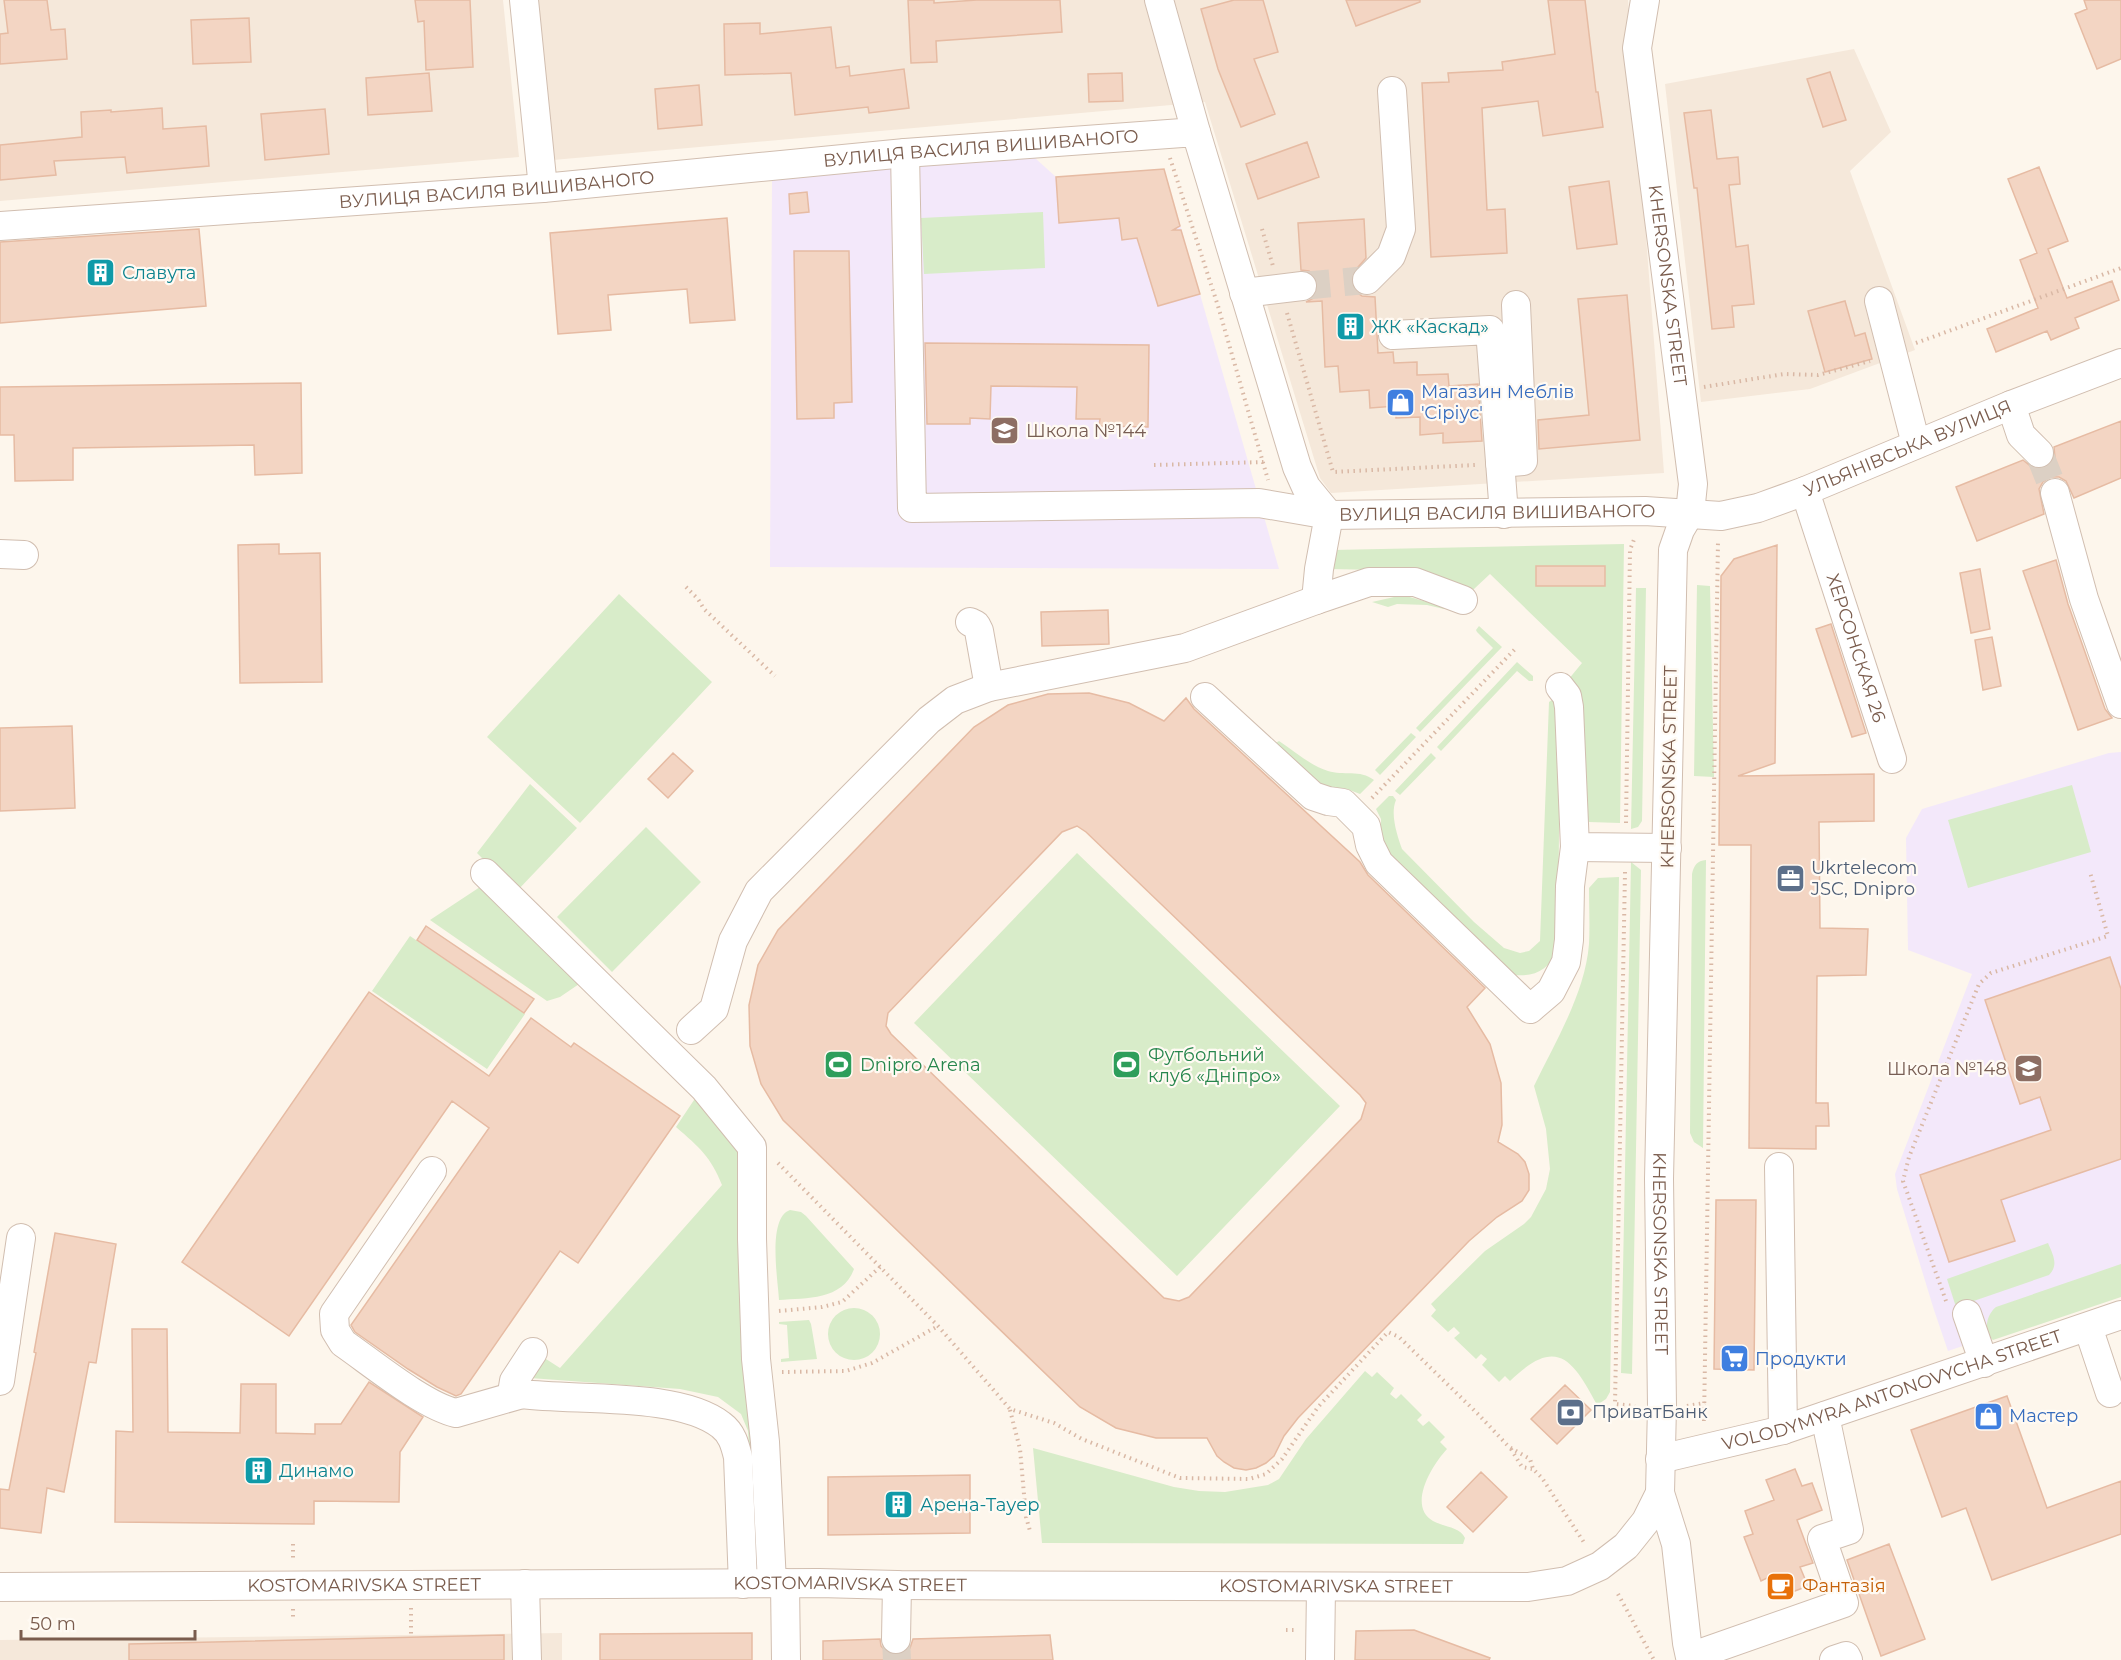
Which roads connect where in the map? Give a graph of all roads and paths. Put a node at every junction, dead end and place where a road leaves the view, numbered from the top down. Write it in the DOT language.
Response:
graph roads {
  1 [pos="524,0"];
  2 [pos="1159,0"];
  3 [pos="1645,0"];
  4 [pos="1392,91"];
  5 [pos="1196,132"];
  6 [pos="905,153"];
  7 [pos="1164,153"];
  8 [pos="543,188"];
  9 [pos="0,226"];
  10 [pos="1262,230"];
  11 [pos="1367,280"];
  12 [pos="1291,288"];
  13 [pos="1244,293"];
  14 [pos="1879,301"];
  15 [pos="1516,305"];
  16 [pos="1393,335"];
  17 [pos="2121,363"];
  18 [pos="2011,405"];
  19 [pos="1916,444"];
  20 [pos="2039,453"];
  21 [pos="1263,462"];
  22 [pos="1500,463"];
  23 [pos="1154,465"];
  24 [pos="1466,466"];
  25 [pos="1805,490"];
  26 [pos="2055,492"];
  27 [pos="1276,507"];
  28 [pos="1645,511"];
  29 [pos="1689,513"];
  30 [pos="1329,514"];
  31 [pos="1504,514"];
  32 [pos="1721,516"];
  33 [pos="686,587"];
  34 [pos="1316,600"];
  35 [pos="1463,600"];
  36 [pos="970,622"];
  37 [pos="1517,647"];
  38 [pos="775,676"];
  39 [pos="989,687"];
  40 [pos="1560,687"];
  41 [pos="1205,697"];
  42 [pos="2121,704"];
  43 [pos="1890,752"];
  44 [pos="1374,795"];
  45 [pos="1575,847"];
  46 [pos="1626,847"];
  47 [pos="1667,848"];
  48 [pos="2090,872"];
  49 [pos="485,873"];
  50 [pos="691,1030"];
  51 [pos="773,1158"];
  52 [pos="1779,1167"];
  53 [pos="432,1171"];
  54 [pos="21,1238"];
  55 [pos="880,1267"];
  56 [pos="1957,1308"];
  57 [pos="779,1311"];
  58 [pos="2121,1316"];
  59 [pos="938,1326"];
  60 [pos="2088,1327"];
  61 [pos="3,1340"];
  62 [pos="533,1352"];
  63 [pos="1984,1363"];
  64 [pos="781,1372"];
  65 [pos="0,1381"];
  66 [pos="2110,1393"];
  67 [pos="522,1394"];
  68 [pos="1705,1402"];
  69 [pos="1635,1406"];
  70 [pos="1687,1407"];
  71 [pos="1010,1409"];
  72 [pos="1825,1416"];
  73 [pos="1704,1421"];
  74 [pos="1783,1430"];
  75 [pos="1509,1447"];
  76 [pos="1660,1459"];
  77 [pos="1533,1469"];
  78 [pos="1660,1493"];
  79 [pos="1030,1531"];
  80 [pos="1585,1545"];
  81 [pos="779,1583"];
  82 [pos="525,1584"];
  83 [pos="743,1584"];
  84 [pos="897,1585"];
  85 [pos="0,1587"];
  86 [pos="1321,1587"];
  87 [pos="1618,1594"];
  88 [pos="896,1639"];
  89 [pos="1690,1659"];
  90 [pos="526,1660"];
  91 [pos="786,1660"];
  92 [pos="1320,1660"];
  93 [pos="1654,1660"];
  94 [pos="1834,1660"];
  95 [pos="1848,1660"];
  1 -- 8 [label="street"];
  2 -- 5 [label="street"];
  3 -- 29 [label="street, KHERSONSKA STREET"];
  4 -- 11 [label="street"];
  5 -- 6 [label="street, ВУЛИЦЯ ВАСИЛЯ ВИШИВАНОГО"];
  5 -- 13 [label="street, ВУЛИЦЯ ВАСИЛЯ ВИШИВАНОГО"];
  6 -- 8 [label="street, ВУЛИЦЯ ВАСИЛЯ ВИШИВАНОГО"];
  6 -- 27 [label="street"];
  7 -- 21 [label="path"];
  8 -- 9 [label="street, ВУЛИЦЯ ВАСИЛЯ ВИШИВАНОГО"];
  10 -- 12 [label="path"];
  12 -- 13 [label="street"];
  12 -- 24 [label="path"];
  13 -- 30 [label="street, ВУЛИЦЯ ВАСИЛЯ ВИШИВАНОГО"];
  14 -- 19 [label="street"];
  15 -- 22 [label="street"];
  16 -- 22 [label="street"];
  17 -- 18 [label="street, УЛЬЯНІВСЬКА ВУЛИЦЯ"];
  18 -- 19 [label="street, УЛЬЯНІВСЬКА ВУЛИЦЯ"];
  18 -- 20 [label="street"];
  19 -- 25 [label="street, УЛЬЯНІВСЬКА ВУЛИЦЯ"];
  21 -- 23 [label="path"];
  21 -- 27 [label="path"];
  22 -- 31 [label="street"];
  25 -- 32 [label="street, УЛЬЯНІВСЬКА ВУЛИЦЯ"];
  25 -- 43 [label="street, ХЕРСОНСКАЯ 26"];
  26 -- 42 [label="street"];
  27 -- 30 [label="street"];
  28 -- 29 [label="street, ВУЛИЦЯ ВАСИЛЯ ВИШИВАНОГО"];
  28 -- 31 [label="street, ВУЛИЦЯ ВАСИЛЯ ВИШИВАНОГО"];
  28 -- 46 [label="path"];
  29 -- 32 [label="street, УЛЬЯНІВСЬКА ВУЛИЦЯ"];
  29 -- 47 [label="street, KHERSONSKA STREET"];
  30 -- 31 [label="street, ВУЛИЦЯ ВАСИЛЯ ВИШИВАНОГО"];
  30 -- 34 [label="street"];
  32 -- 68 [label="path"];
  33 -- 38 [label="path"];
  34 -- 35 [label="street"];
  34 -- 39 [label="street"];
  36 -- 39 [label="street"];
  37 -- 44 [label="path"];
  39 -- 50 [label="street"];
  40 -- 45 [label="street"];
  41 -- 45 [label="street"];
  45 -- 46 [label="street"];
  46 -- 47 [label="street"];
  46 -- 69 [label="path"];
  47 -- 76 [label="street, KHERSONSKA STREET"];
  48 -- 56 [label="path"];
  49 -- 81 [label="street"];
  51 -- 55 [label="path"];
  52 -- 74 [label="street"];
  53 -- 67 [label="street"];
  54 -- 61 [label="street"];
  55 -- 57 [label="path"];
  55 -- 59 [label="path"];
  56 -- 63 [label="street"];
  58 -- 60 [label="street, VOLODYMYRA ANTONOVYCHA STREET"];
  59 -- 64 [label="path"];
  59 -- 71 [label="path"];
  60 -- 63 [label="street, VOLODYMYRA ANTONOVYCHA STREET"];
  60 -- 66 [label="street"];
  61 -- 65 [label="street"];
  62 -- 67 [label="street"];
  63 -- 72 [label="street, VOLODYMYRA ANTONOVYCHA STREET"];
  67 -- 83 [label="street"];
  68 -- 70 [label="path"];
  68 -- 73 [label="path"];
  71 -- 75 [label="path"];
  71 -- 79 [label="path"];
  72 -- 74 [label="street, VOLODYMYRA ANTONOVYCHA STREET"];
  72 -- 89 [label="street"];
  74 -- 76 [label="street, VOLODYMYRA ANTONOVYCHA STREET"];
  75 -- 77 [label="path"];
  75 -- 77 [label="path"];
  76 -- 78 [label="street, KHERSONSKA STREET"];
  77 -- 80 [label="path"];
  78 -- 86 [label="street, KOSTOMARIVSKA STREET"];
  78 -- 89 [label="street"];
  81 -- 83 [label="street, KOSTOMARIVSKA STREET"];
  81 -- 84 [label="street, KOSTOMARIVSKA STREET"];
  81 -- 91 [label="street"];
  82 -- 83 [label="street, KOSTOMARIVSKA STREET"];
  82 -- 85 [label="street, KOSTOMARIVSKA STREET"];
  82 -- 90 [label="street"];
  84 -- 86 [label="street, KOSTOMARIVSKA STREET"];
  84 -- 88 [label="street"];
  86 -- 92 [label="street"];
  87 -- 93 [label="path"];
  94 -- 95 [label="street"];
}
